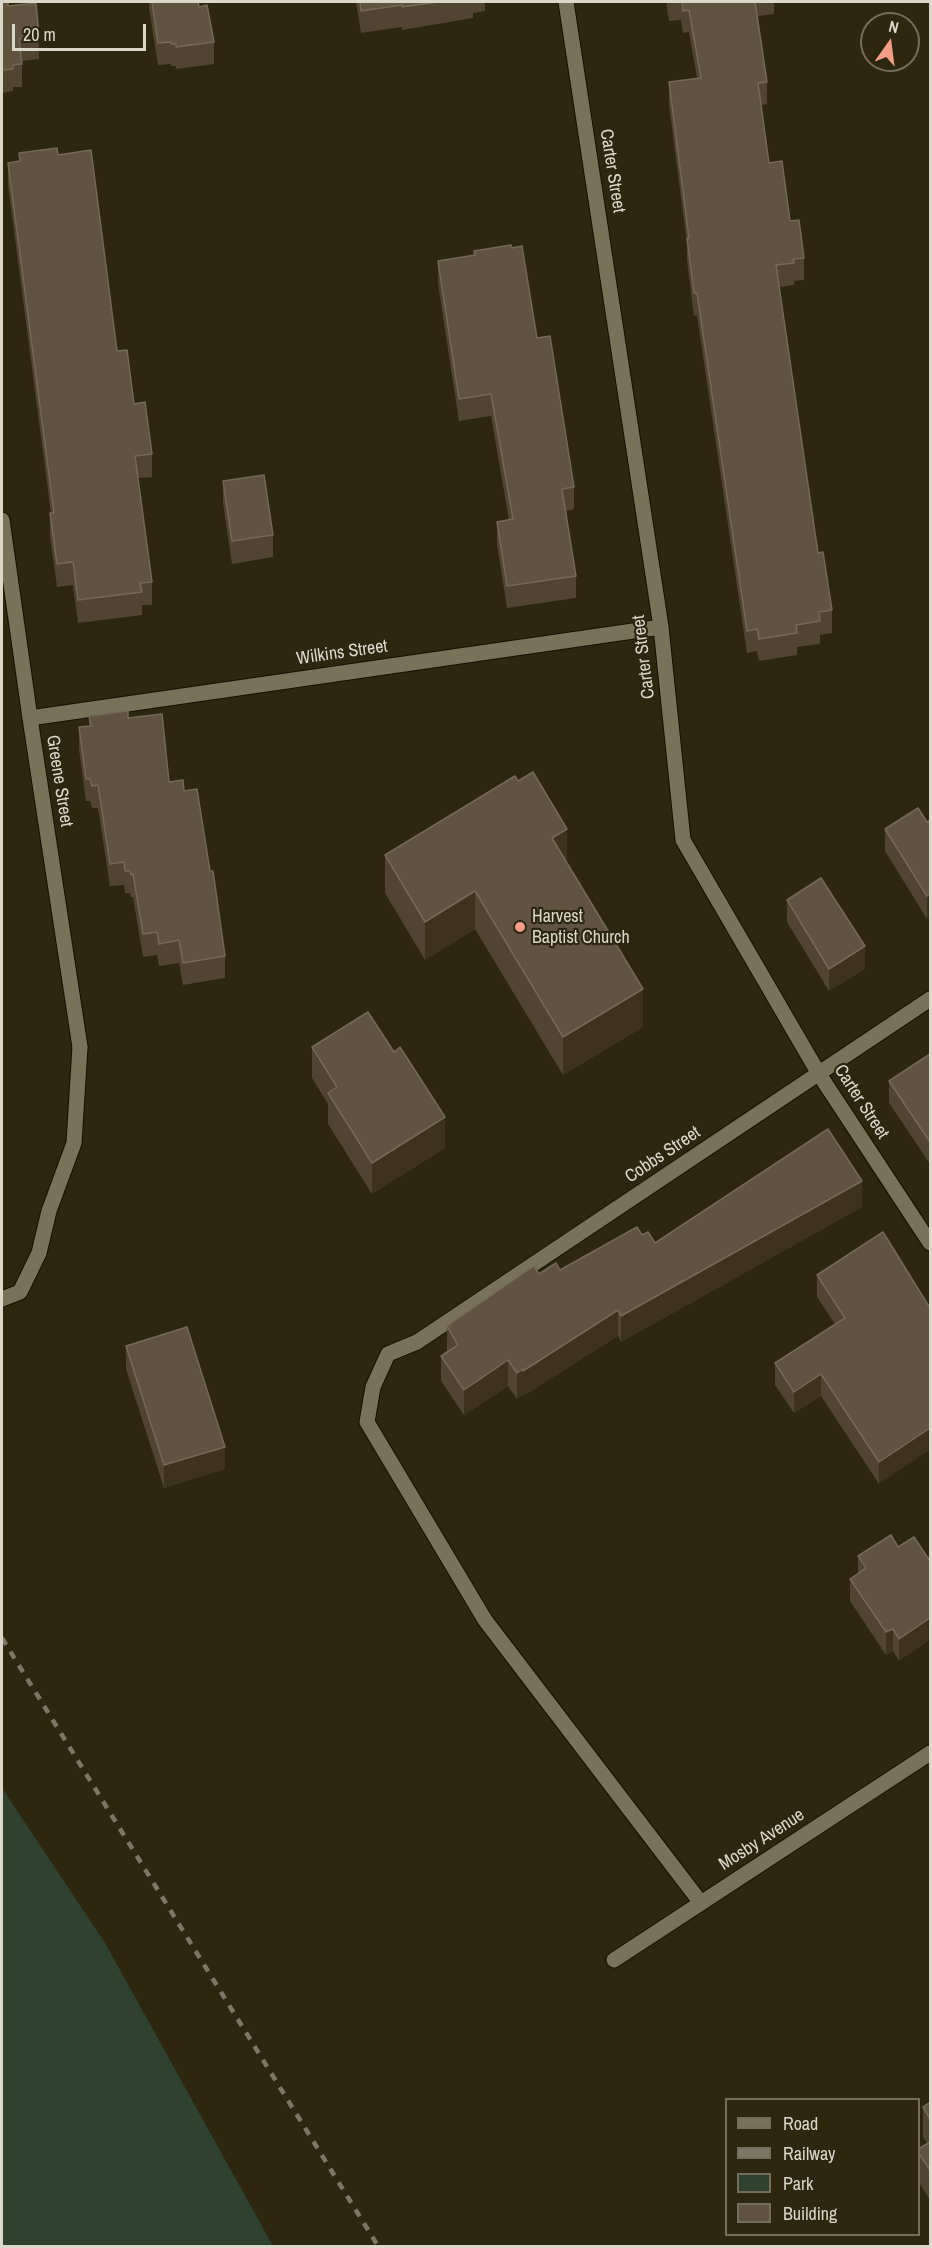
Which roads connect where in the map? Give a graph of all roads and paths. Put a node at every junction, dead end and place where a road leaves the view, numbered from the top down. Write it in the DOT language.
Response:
graph roads {
  1 [pos="566,2"];
  2 [pos="2,520"];
  3 [pos="661,627"];
  4 [pos="30,718"];
  5 [pos="930,999"];
  6 [pos="819,1074"];
  7 [pos="930,1243"];
  8 [pos="2,1299"];
  9 [pos="930,1753"];
  10 [pos="701,1904"];
  11 [pos="615,1960"];
  1 -- 3 [label="street, Carter Street"];
  2 -- 4 [label="street, Greene Street"];
  3 -- 4 [label="street, Wilkins Street"];
  3 -- 6 [label="street, Carter Street"];
  4 -- 8 [label="street, Greene Street"];
  5 -- 6 [label="street, Cobbs Street"];
  6 -- 7 [label="street, Carter Street"];
  6 -- 10 [label="street, Cobbs Street"];
  9 -- 10 [label="street, Mosby Avenue"];
  10 -- 11 [label="street, Mosby Avenue"];
}
